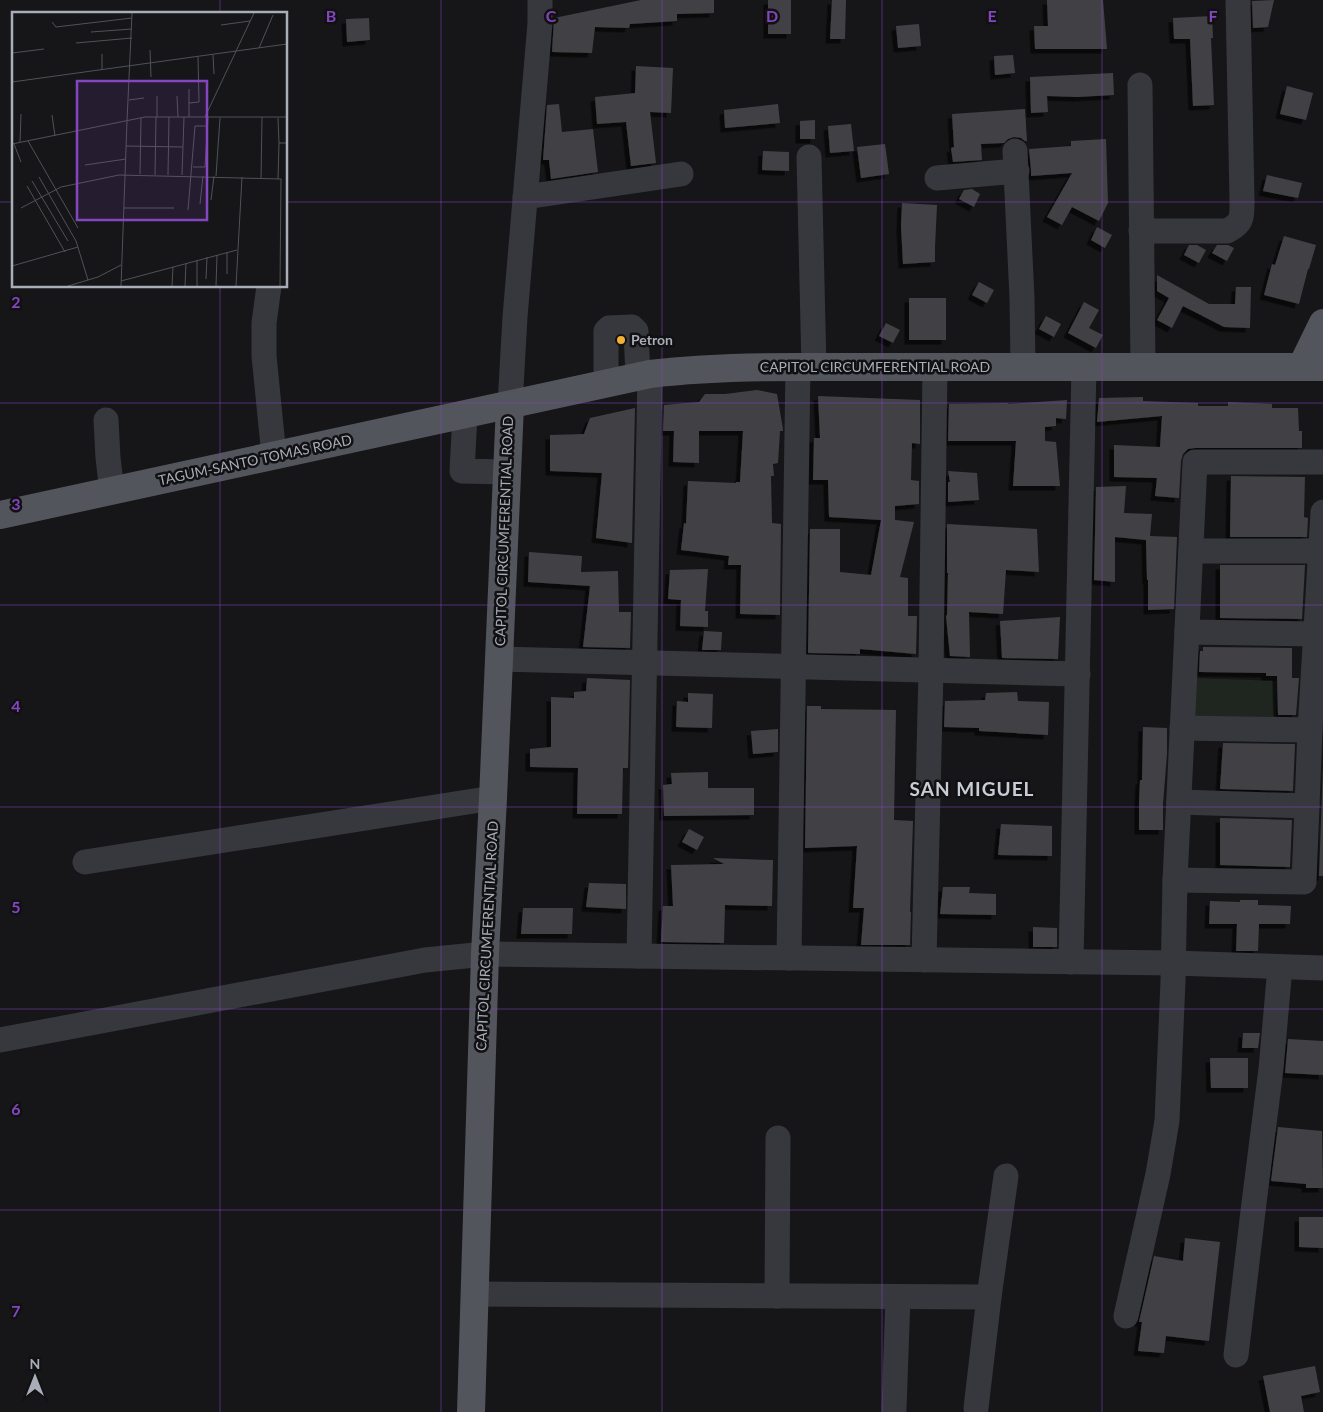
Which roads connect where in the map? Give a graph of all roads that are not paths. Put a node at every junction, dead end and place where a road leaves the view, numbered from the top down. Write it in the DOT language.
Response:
graph roads {
  1 [pos="540,0"];
  2 [pos="1238,0"];
  3 [pos="1140,85"];
  4 [pos="809,157"];
  5 [pos="681,174"];
  6 [pos="937,178"];
  7 [pos="525,198"];
  8 [pos="1141,231"];
  9 [pos="269,288"];
  10 [pos="1323,322"];
  11 [pos="1023,366"];
  12 [pos="1084,366"];
  13 [pos="1143,366"];
  14 [pos="806,367"];
  15 [pos="935,367"];
  16 [pos="1313,367"];
  17 [pos="644,376"];
  18 [pos="606,384"];
  19 [pos="510,405"];
  20 [pos="465,414"];
  21 [pos="106,420"];
  22 [pos="274,456"];
  23 [pos="1323,462"];
  24 [pos="507,472"];
  25 [pos="112,491"];
  26 [pos="1323,512"];
  27 [pos="0,515"];
  28 [pos="1191,551"];
  29 [pos="1321,551"];
  30 [pos="1187,632"];
  31 [pos="1316,634"];
  32 [pos="499,659"];
  33 [pos="645,663"];
  34 [pos="793,666"];
  35 [pos="931,670"];
  36 [pos="1078,674"];
  37 [pos="1182,728"];
  38 [pos="1310,730"];
  39 [pos="493,798"];
  40 [pos="1179,802"];
  41 [pos="1307,806"];
  42 [pos="85,862"];
  43 [pos="1175,880"];
  44 [pos="485,954"];
  45 [pos="639,956"];
  46 [pos="789,958"];
  47 [pos="924,960"];
  48 [pos="1071,962"];
  49 [pos="1173,964"];
  50 [pos="1280,967"];
  51 [pos="1323,968"];
  52 [pos="0,1040"];
  53 [pos="778,1138"];
  54 [pos="1006,1176"];
  55 [pos="475,1294"];
  56 [pos="777,1296"];
  57 [pos="898,1297"];
  58 [pos="989,1298"];
  59 [pos="1126,1316"];
  60 [pos="1236,1355"];
  61 [pos="894,1408"];
  62 [pos="976,1408"];
  63 [pos="471,1412"];
  1 -- 7 [label="street"];
  2 -- 8 [label="street"];
  3 -- 8 [label="street"];
  4 -- 14 [label="street"];
  5 -- 7 [label="street"];
  6 -- 11 [label="street"];
  7 -- 19 [label="street"];
  8 -- 13 [label="street"];
  9 -- 22 [label="street"];
  10 -- 16 [label="main road, CAPITOL CIRCUMFERENTIAL ROAD"];
  11 -- 12 [label="main road, CAPITOL CIRCUMFERENTIAL ROAD"];
  11 -- 15 [label="main road, CAPITOL CIRCUMFERENTIAL ROAD"];
  12 -- 13 [label="main road, CAPITOL CIRCUMFERENTIAL ROAD"];
  12 -- 36 [label="street"];
  13 -- 16 [label="main road, CAPITOL CIRCUMFERENTIAL ROAD"];
  14 -- 15 [label="main road, CAPITOL CIRCUMFERENTIAL ROAD"];
  14 -- 17 [label="main road, CAPITOL CIRCUMFERENTIAL ROAD"];
  14 -- 34 [label="street"];
  15 -- 35 [label="street"];
  17 -- 18 [label="main road, CAPITOL CIRCUMFERENTIAL ROAD"];
  17 -- 18 [label="street"];
  17 -- 33 [label="street"];
  18 -- 19 [label="main road, CAPITOL CIRCUMFERENTIAL ROAD"];
  19 -- 20 [label="main road, TAGUM-SANTO TOMAS ROAD"];
  19 -- 24 [label="main road, CAPITOL CIRCUMFERENTIAL ROAD"];
  20 -- 22 [label="main road, TAGUM-SANTO TOMAS ROAD"];
  20 -- 24 [label="street"];
  21 -- 25 [label="street"];
  22 -- 25 [label="main road, TAGUM-SANTO TOMAS ROAD"];
  23 -- 28 [label="street"];
  24 -- 32 [label="main road, CAPITOL CIRCUMFERENTIAL ROAD"];
  25 -- 27 [label="main road, TAGUM-SANTO TOMAS ROAD"];
  26 -- 29 [label="street"];
  28 -- 29 [label="street"];
  28 -- 30 [label="street"];
  29 -- 31 [label="street"];
  30 -- 31 [label="street"];
  30 -- 37 [label="street"];
  31 -- 38 [label="street"];
  32 -- 33 [label="street"];
  32 -- 39 [label="main road, CAPITOL CIRCUMFERENTIAL ROAD"];
  33 -- 34 [label="street"];
  33 -- 45 [label="street"];
  34 -- 35 [label="street"];
  34 -- 46 [label="street"];
  35 -- 36 [label="street"];
  35 -- 47 [label="street"];
  36 -- 48 [label="street"];
  37 -- 38 [label="street"];
  37 -- 40 [label="street"];
  38 -- 41 [label="street"];
  39 -- 42 [label="street"];
  39 -- 44 [label="main road, CAPITOL CIRCUMFERENTIAL ROAD"];
  40 -- 41 [label="street"];
  40 -- 43 [label="street"];
  41 -- 43 [label="street"];
  43 -- 49 [label="street"];
  44 -- 45 [label="street"];
  44 -- 52 [label="street"];
  44 -- 55 [label="main road, CAPITOL CIRCUMFERENTIAL ROAD"];
  45 -- 46 [label="street"];
  46 -- 47 [label="street"];
  47 -- 48 [label="street"];
  48 -- 49 [label="street"];
  49 -- 50 [label="street"];
  49 -- 59 [label="street"];
  50 -- 51 [label="street"];
  50 -- 60 [label="street"];
  53 -- 56 [label="street"];
  54 -- 58 [label="street"];
  55 -- 56 [label="street"];
  55 -- 63 [label="main road, CAPITOL CIRCUMFERENTIAL ROAD"];
  56 -- 57 [label="street"];
  57 -- 58 [label="street"];
  57 -- 61 [label="street"];
  58 -- 62 [label="street"];
}
